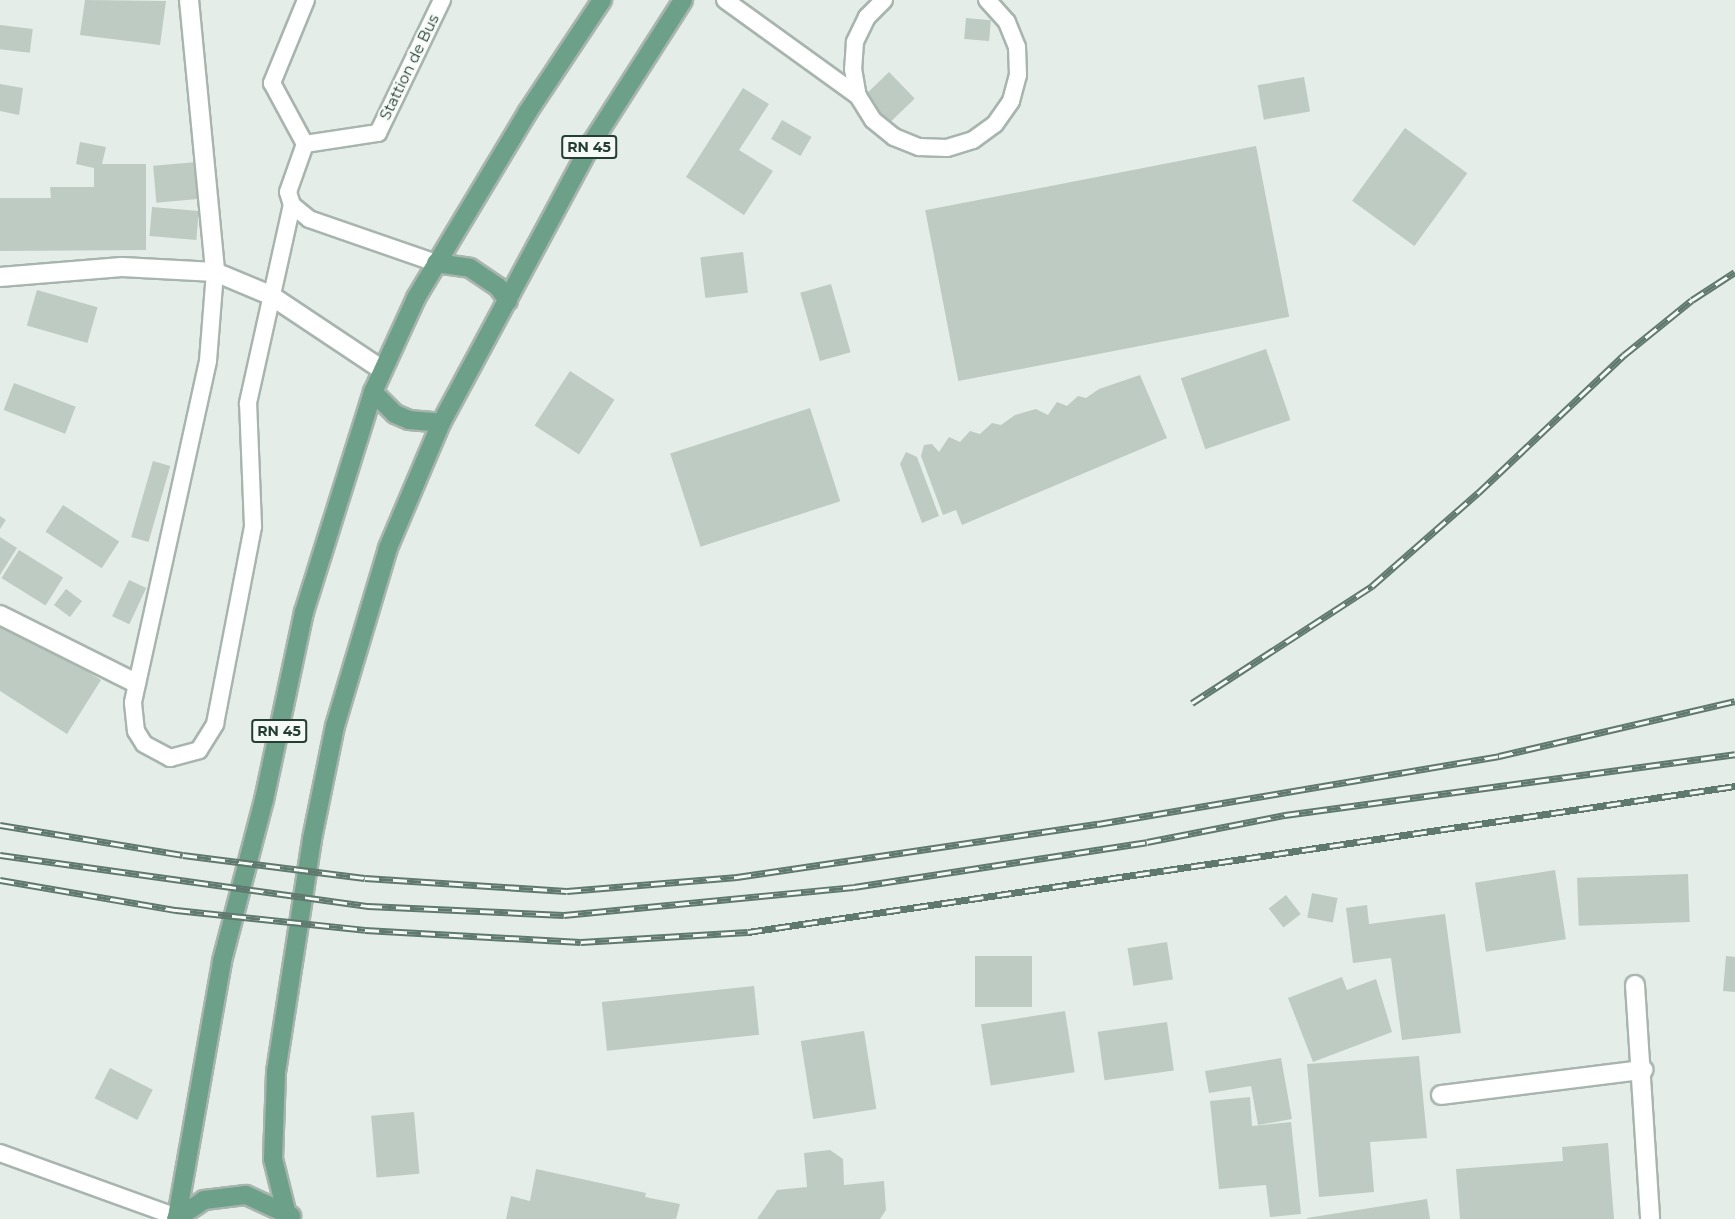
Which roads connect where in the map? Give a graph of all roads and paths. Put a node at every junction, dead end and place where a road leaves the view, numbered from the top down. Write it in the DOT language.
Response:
graph roads {
  1 [pos="306,0"];
  2 [pos="442,0"];
  3 [pos="602,0"];
  4 [pos="683,0"];
  5 [pos="725,0"];
  6 [pos="884,0"];
  7 [pos="987,0"];
  8 [pos="186,3"];
  9 [pos="858,96"];
  10 [pos="304,144"];
  11 [pos="292,205"];
  12 [pos="436,263"];
  13 [pos="215,272"];
  14 [pos="0,277"];
  15 [pos="270,295"];
  16 [pos="508,301"];
  17 [pos="381,369"];
  18 [pos="373,392"];
  19 [pos="441,423"];
  20 [pos="0,615"];
  21 [pos="136,683"];
  22 [pos="1635,985"];
  23 [pos="1643,1070"];
  24 [pos="1441,1095"];
  25 [pos="0,1153"];
  26 [pos="290,1215"];
  27 [pos="176,1218"];
  28 [pos="1650,1219"];
  1 -- 10 [label="lane"];
  2 -- 10 [label="lane, Stattion de Bus"];
  3 -- 12 [label="main road, RN 45"];
  4 -- 16 [label="main road, RN 45"];
  5 -- 9 [label="lane"];
  6 -- 9 [label="lane"];
  7 -- 9 [label="lane"];
  8 -- 13 [label="street"];
  10 -- 11 [label="lane"];
  11 -- 12 [label="lane"];
  11 -- 15 [label="lane"];
  12 -- 16 [label="main road"];
  12 -- 17 [label="main road, RN 45"];
  13 -- 14 [label="street"];
  13 -- 15 [label="street"];
  13 -- 21 [label="lane"];
  15 -- 17 [label="street"];
  15 -- 21 [label="lane"];
  16 -- 19 [label="main road, RN 45"];
  17 -- 18 [label="main road, RN 45"];
  18 -- 19 [label="main road"];
  18 -- 27 [label="main road, RN 45"];
  19 -- 26 [label="main road, RN 45"];
  20 -- 21 [label="street"];
  22 -- 23 [label="street"];
  23 -- 24 [label="street"];
  23 -- 28 [label="street"];
  25 -- 27 [label="lane"];
  26 -- 27 [label="main road"];
}
